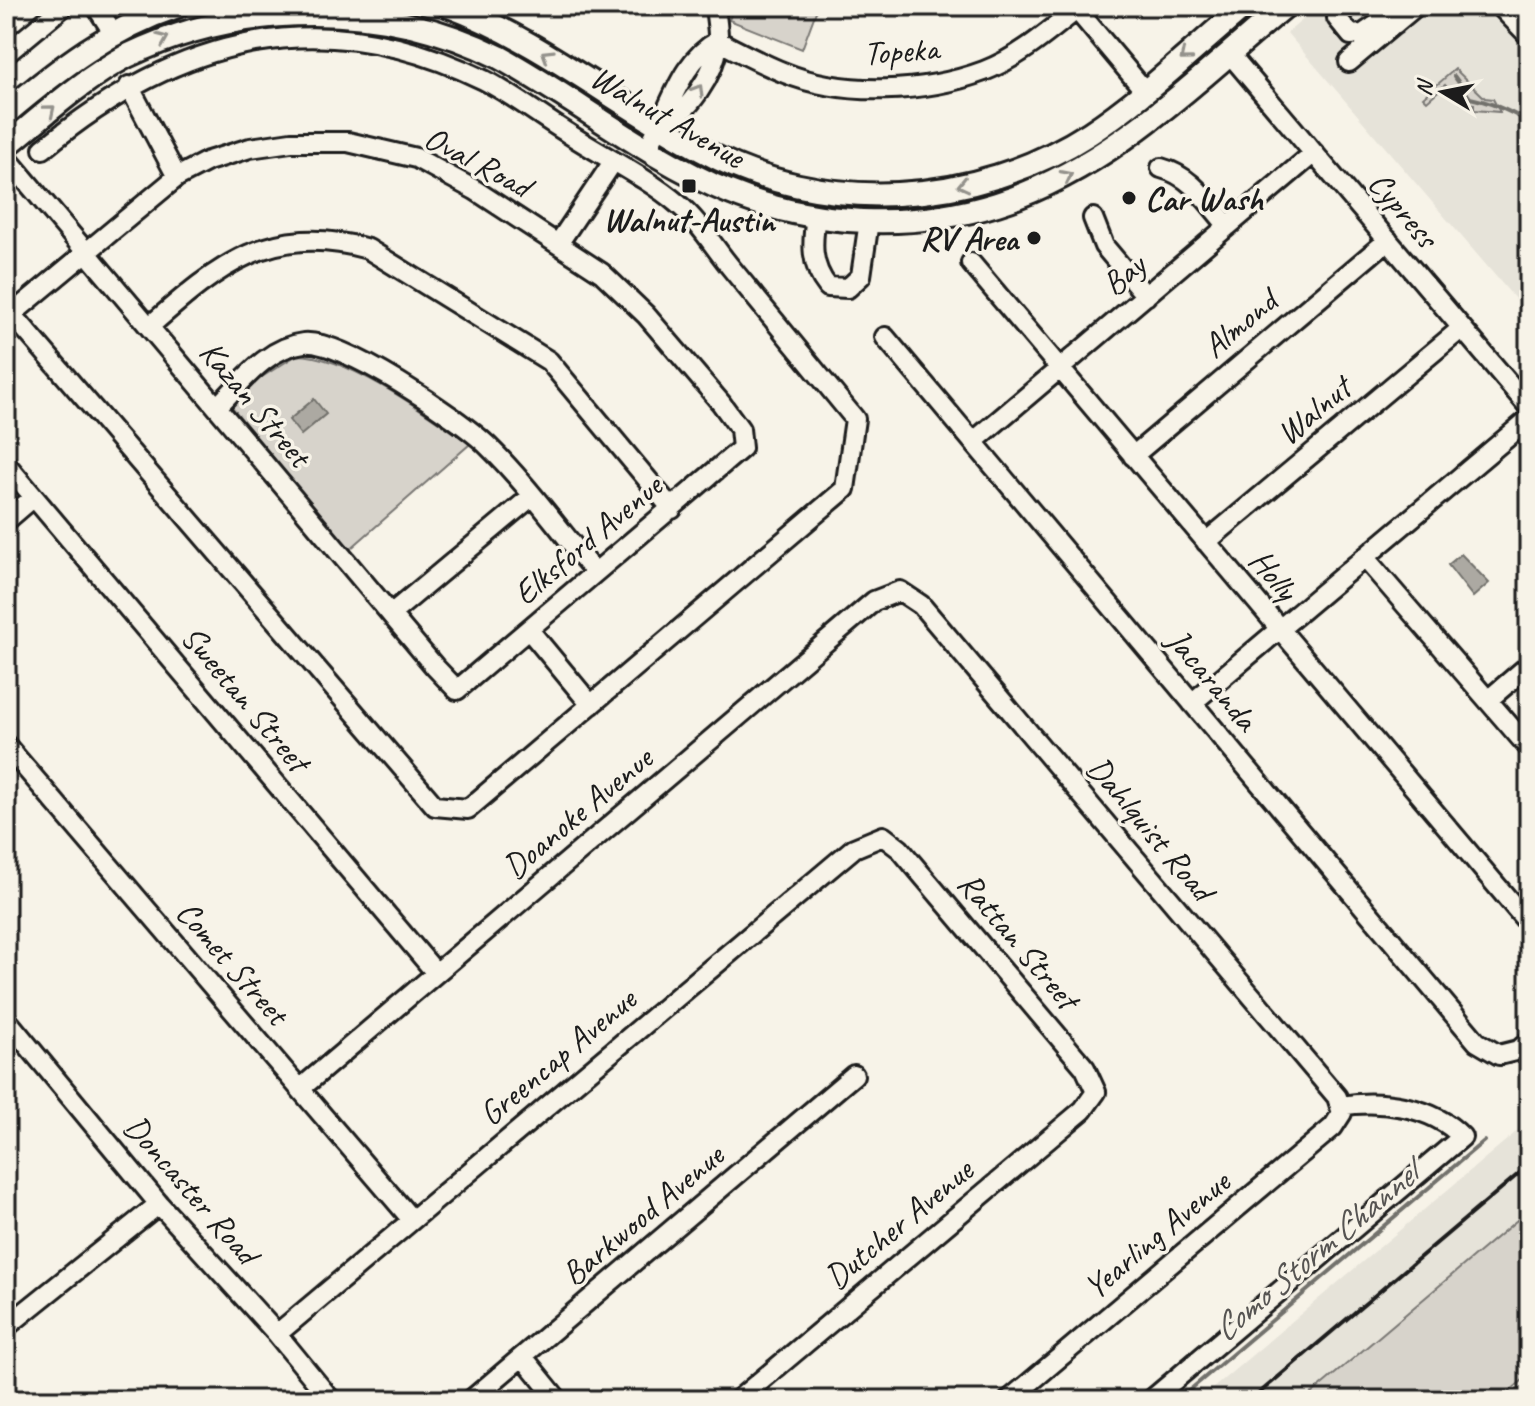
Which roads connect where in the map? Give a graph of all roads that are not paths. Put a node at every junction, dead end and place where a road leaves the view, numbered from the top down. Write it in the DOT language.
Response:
graph roads {
  1 [pos="64,6"];
  2 [pos="96,6"];
  3 [pos="177,6"];
  4 [pos="449,6"];
  5 [pos="715,6"];
  6 [pos="1245,6"];
  7 [pos="1285,6"];
  8 [pos="1340,6"];
  9 [pos="1416,6"];
  10 [pos="1500,6"];
  11 [pos="1079,8"];
  12 [pos="433,16"];
  13 [pos="1395,24"];
  14 [pos="114,34"];
  15 [pos="1529,36"];
  16 [pos="718,41"];
  17 [pos="1229,53"];
  18 [pos="6,54"];
  19 [pos="1349,62"];
  20 [pos="129,86"];
  21 [pos="1144,90"];
  22 [pos="6,113"];
  23 [pos="661,126"];
  24 [pos="6,146"];
  25 [pos="647,148"];
  26 [pos="43,149"];
  27 [pos="1314,153"];
  28 [pos="6,157"];
  29 [pos="613,162"];
  30 [pos="1161,168"];
  31 [pos="177,177"];
  32 [pos="816,216"];
  33 [pos="1093,218"];
  34 [pos="869,221"];
  35 [pos="1228,226"];
  36 [pos="1388,240"];
  37 [pos="558,244"];
  38 [pos="88,254"];
  39 [pos="971,263"];
  40 [pos="1146,296"];
  41 [pos="9,311"];
  42 [pos="150,326"];
  43 [pos="1462,328"];
  44 [pos="885,337"];
  45 [pos="1059,369"];
  46 [pos="217,407"];
  47 [pos="1529,407"];
  48 [pos="1529,419"];
  49 [pos="740,429"];
  50 [pos="973,442"];
  51 [pos="1133,456"];
  52 [pos="6,464"];
  53 [pos="34,497"];
  54 [pos="531,497"];
  55 [pos="672,509"];
  56 [pos="6,521"];
  57 [pos="1206,542"];
  58 [pos="1365,558"];
  59 [pos="595,572"];
  60 [pos="900,591"];
  61 [pos="391,614"];
  62 [pos="529,630"];
  63 [pos="1279,630"];
  64 [pos="1529,665"];
  65 [pos="457,690"];
  66 [pos="1488,700"];
  67 [pos="1192,703"];
  68 [pos="591,705"];
  69 [pos="6,745"];
  70 [pos="1529,748"];
  71 [pos="883,836"];
  72 [pos="1529,924"];
  73 [pos="436,973"];
  74 [pos="6,1019"];
  75 [pos="1529,1041"];
  76 [pos="854,1075"];
  77 [pos="300,1089"];
  78 [pos="1096,1092"];
  79 [pos="1341,1110"];
  80 [pos="159,1204"];
  81 [pos="412,1220"];
  82 [pos="6,1327"];
  83 [pos="277,1334"];
  84 [pos="523,1357"];
  85 [pos="331,1400"];
  86 [pos="471,1400"];
  87 [pos="558,1400"];
  88 [pos="738,1400"];
  89 [pos="1009,1400"];
  90 [pos="1151,1400"];
  1 -- 18 [label="street"];
  2 -- 14 [label="street"];
  3 -- 14 [label="main road"];
  23 -- 4 [label="main road, Walnut Avenue, one-way"];
  5 -- 16 [label="street"];
  6 -- 21 [label="main road, Walnut Avenue, one-way"];
  7 -- 17 [label="main road, Walnut Avenue"];
  8 -- 13 [label="street"];
  9 -- 13 [label="street"];
  10 -- 15 [label="street"];
  11 -- 16 [label="street, Topeka"];
  11 -- 21 [label="street, Topeka"];
  24 -- 12 [label="main road, Walnut Avenue, one-way"];
  12 -- 25 [label="main road, Walnut Avenue"];
  13 -- 19 [label="street"];
  14 -- 22 [label="main road"];
  16 -- 23 [label="street"];
  17 -- 27 [label="street, Cypress"];
  34 -- 17 [label="main road, Walnut Avenue, one-way"];
  20 -- 26 [label="street"];
  20 -- 29 [label="street"];
  20 -- 31 [label="street"];
  21 -- 23 [label="main road, Walnut Avenue, one-way"];
  23 -- 25 [label="street"];
  25 -- 32 [label="main road, Walnut Avenue"];
  27 -- 35 [label="street, Bay"];
  27 -- 36 [label="street, Cypress"];
  28 -- 38 [label="street, Kazan Street"];
  29 -- 37 [label="street"];
  29 -- 68 [label="street"];
  30 -- 35 [label="street"];
  31 -- 37 [label="street, Oval Road"];
  31 -- 38 [label="street, Oval Road"];
  32 -- 34 [label="main road, Walnut Avenue"];
  32 -- 34 [label="street"];
  33 -- 40 [label="street"];
  35 -- 40 [label="street, Bay"];
  36 -- 43 [label="street, Cypress"];
  36 -- 51 [label="street, Almond"];
  37 -- 49 [label="street, Oval Road"];
  38 -- 41 [label="street, Oval Road"];
  38 -- 42 [label="street, Kazan Street"];
  39 -- 45 [label="street, Holly"];
  40 -- 45 [label="street, Bay"];
  41 -- 68 [label="street"];
  42 -- 46 [label="street, Kazan Street"];
  42 -- 55 [label="street"];
  43 -- 47 [label="street, Cypress"];
  43 -- 57 [label="street, Walnut"];
  44 -- 50 [label="street, Jacaranda"];
  45 -- 50 [label="street, Bay"];
  45 -- 51 [label="street, Holly"];
  46 -- 54 [label="street"];
  46 -- 61 [label="street, Kazan Street"];
  48 -- 58 [label="street"];
  49 -- 55 [label="street, Elksford Avenue"];
  50 -- 67 [label="street, Jacaranda"];
  51 -- 57 [label="street, Holly"];
  52 -- 53 [label="street, Sweetan Street"];
  53 -- 56 [label="street"];
  53 -- 73 [label="street, Sweetan Street"];
  54 -- 59 [label="street"];
  54 -- 61 [label="street"];
  55 -- 59 [label="street, Elksford Avenue"];
  57 -- 63 [label="street, Holly"];
  58 -- 63 [label="street"];
  58 -- 66 [label="street"];
  59 -- 62 [label="street, Elksford Avenue"];
  60 -- 73 [label="street, Doanoke Avenue"];
  60 -- 79 [label="street, Dahlquist Road"];
  61 -- 65 [label="street, Kazan Street"];
  62 -- 65 [label="street, Elksford Avenue"];
  62 -- 68 [label="street"];
  63 -- 67 [label="street"];
  63 -- 72 [label="street, Holly"];
  64 -- 66 [label="street"];
  66 -- 70 [label="street"];
  67 -- 75 [label="street, Jacaranda"];
  69 -- 77 [label="street, Comet Street"];
  71 -- 78 [label="street, Rattan Street"];
  71 -- 81 [label="street, Greencap Avenue"];
  73 -- 77 [label="street, Doanoke Avenue"];
  74 -- 80 [label="street, Doncaster Road"];
  76 -- 84 [label="street, Barkwood Avenue"];
  77 -- 81 [label="street, Comet Street"];
  78 -- 88 [label="street, Dutcher Avenue"];
  79 -- 89 [label="street, Yearling Avenue"];
  79 -- 90 [label="street"];
  80 -- 82 [label="street"];
  80 -- 83 [label="street, Doncaster Road"];
  81 -- 83 [label="street, Greencap Avenue"];
  83 -- 85 [label="street, Doncaster Road"];
  84 -- 86 [label="street, Barkwood Avenue"];
  84 -- 87 [label="street"];
}
